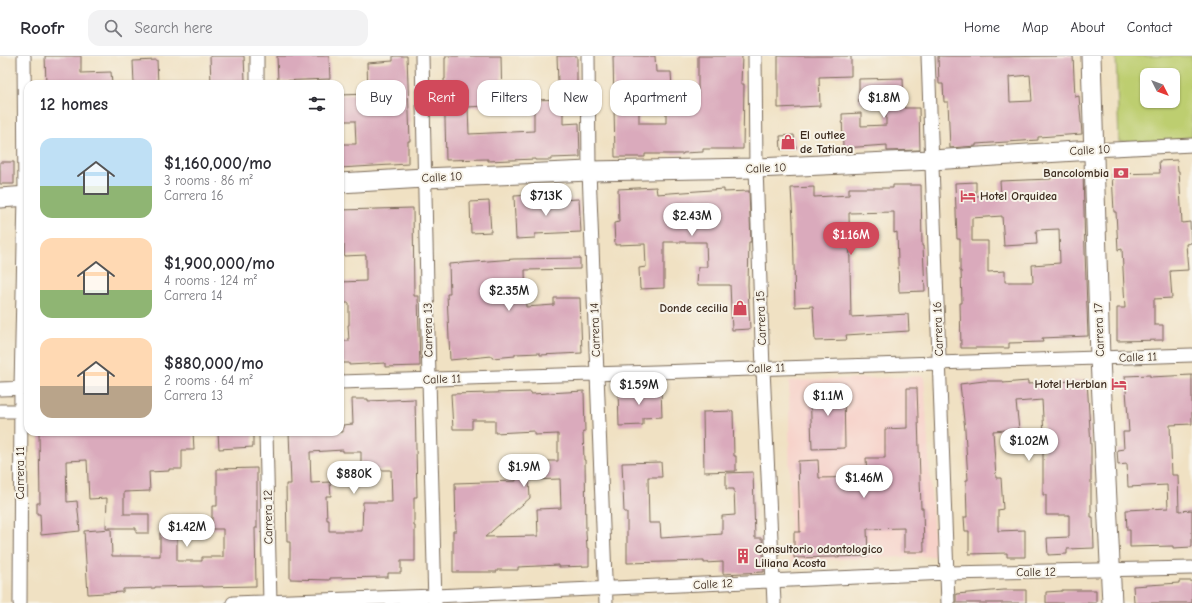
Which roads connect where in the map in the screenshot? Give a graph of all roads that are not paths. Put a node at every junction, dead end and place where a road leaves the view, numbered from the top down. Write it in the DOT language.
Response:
graph roads {
  1 [pos="24,56"];
  2 [pos="257,56"];
  3 [pos="422,56"];
  4 [pos="588,56"];
  5 [pos="755,56"];
  6 [pos="928,56"];
  7 [pos="1090,56"];
  8 [pos="25,80"];
  9 [pos="257,80"];
  10 [pos="1192,145"];
  11 [pos="1093,150"];
  12 [pos="932,160"];
  13 [pos="756,168"];
  14 [pos="589,171"];
  15 [pos="424,178"];
  16 [pos="344,183"];
  17 [pos="24,196"];
  18 [pos="0,198"];
  19 [pos="1192,355"];
  20 [pos="1100,358"];
  21 [pos="939,363"];
  22 [pos="763,368"];
  23 [pos="597,374"];
  24 [pos="429,379"];
  25 [pos="344,382"];
  26 [pos="0,388"];
  27 [pos="24,388"];
  28 [pos="0,411"];
  29 [pos="24,411"];
  30 [pos="266,436"];
  31 [pos="1192,568"];
  32 [pos="1110,571"];
  33 [pos="947,573"];
  34 [pos="773,581"];
  35 [pos="606,589"];
  36 [pos="435,600"];
  37 [pos="270,602"];
  38 [pos="20,603"];
  39 [pos="233,603"];
  40 [pos="606,603"];
  41 [pos="774,603"];
  42 [pos="948,603"];
  43 [pos="1112,603"];
  1 -- 8 [label="street, Carrera 11"];
  2 -- 9 [label="street"];
  3 -- 15 [label="street, Carrera 13"];
  4 -- 14 [label="street, Carrera 14"];
  5 -- 13 [label="street, Carrera 15"];
  6 -- 12 [label="street, Carrera 16"];
  7 -- 11 [label="street, Carrera 17"];
  10 -- 11 [label="street, Calle 10"];
  11 -- 12 [label="street, Calle 10"];
  11 -- 20 [label="street, Carrera 17"];
  12 -- 13 [label="street, Calle 10"];
  12 -- 21 [label="street, Carrera 16"];
  13 -- 14 [label="street, Calle 10"];
  13 -- 22 [label="street, Carrera 15"];
  14 -- 15 [label="street, Calle 10"];
  14 -- 23 [label="street, Carrera 14"];
  15 -- 16 [label="street, Calle 10"];
  15 -- 24 [label="street, Carrera 13"];
  17 -- 18 [label="street"];
  19 -- 20 [label="street, Calle 11"];
  20 -- 21 [label="street, Calle 11"];
  20 -- 32 [label="street, Carrera 17"];
  21 -- 22 [label="street, Calle 11"];
  21 -- 33 [label="street, Carrera 16"];
  22 -- 23 [label="street, Calle 11"];
  22 -- 34 [label="street, Carrera 15"];
  23 -- 24 [label="street, Calle 11"];
  23 -- 35 [label="street, Carrera 14"];
  24 -- 25 [label="street, Calle 11"];
  24 -- 36 [label="street, Carrera 13"];
  26 -- 27 [label="street"];
  27 -- 29 [label="street, Carrera 11"];
  28 -- 29 [label="street"];
  29 -- 38 [label="street, Carrera 11"];
  30 -- 37 [label="street, Carrera 12"];
  31 -- 32 [label="street, Calle 12"];
  32 -- 33 [label="street, Calle 12"];
  32 -- 43 [label="street, Carrera 17"];
  33 -- 34 [label="street, Calle 12"];
  33 -- 42 [label="street, Carrera 16"];
  34 -- 35 [label="street, Calle 12"];
  34 -- 41 [label="street, Carrera 15"];
  35 -- 36 [label="street, Calle 12"];
  35 -- 40 [label="street, Carrera 14"];
  36 -- 37 [label="street, Calle 12"];
  37 -- 39 [label="street, Calle 12"];
}
